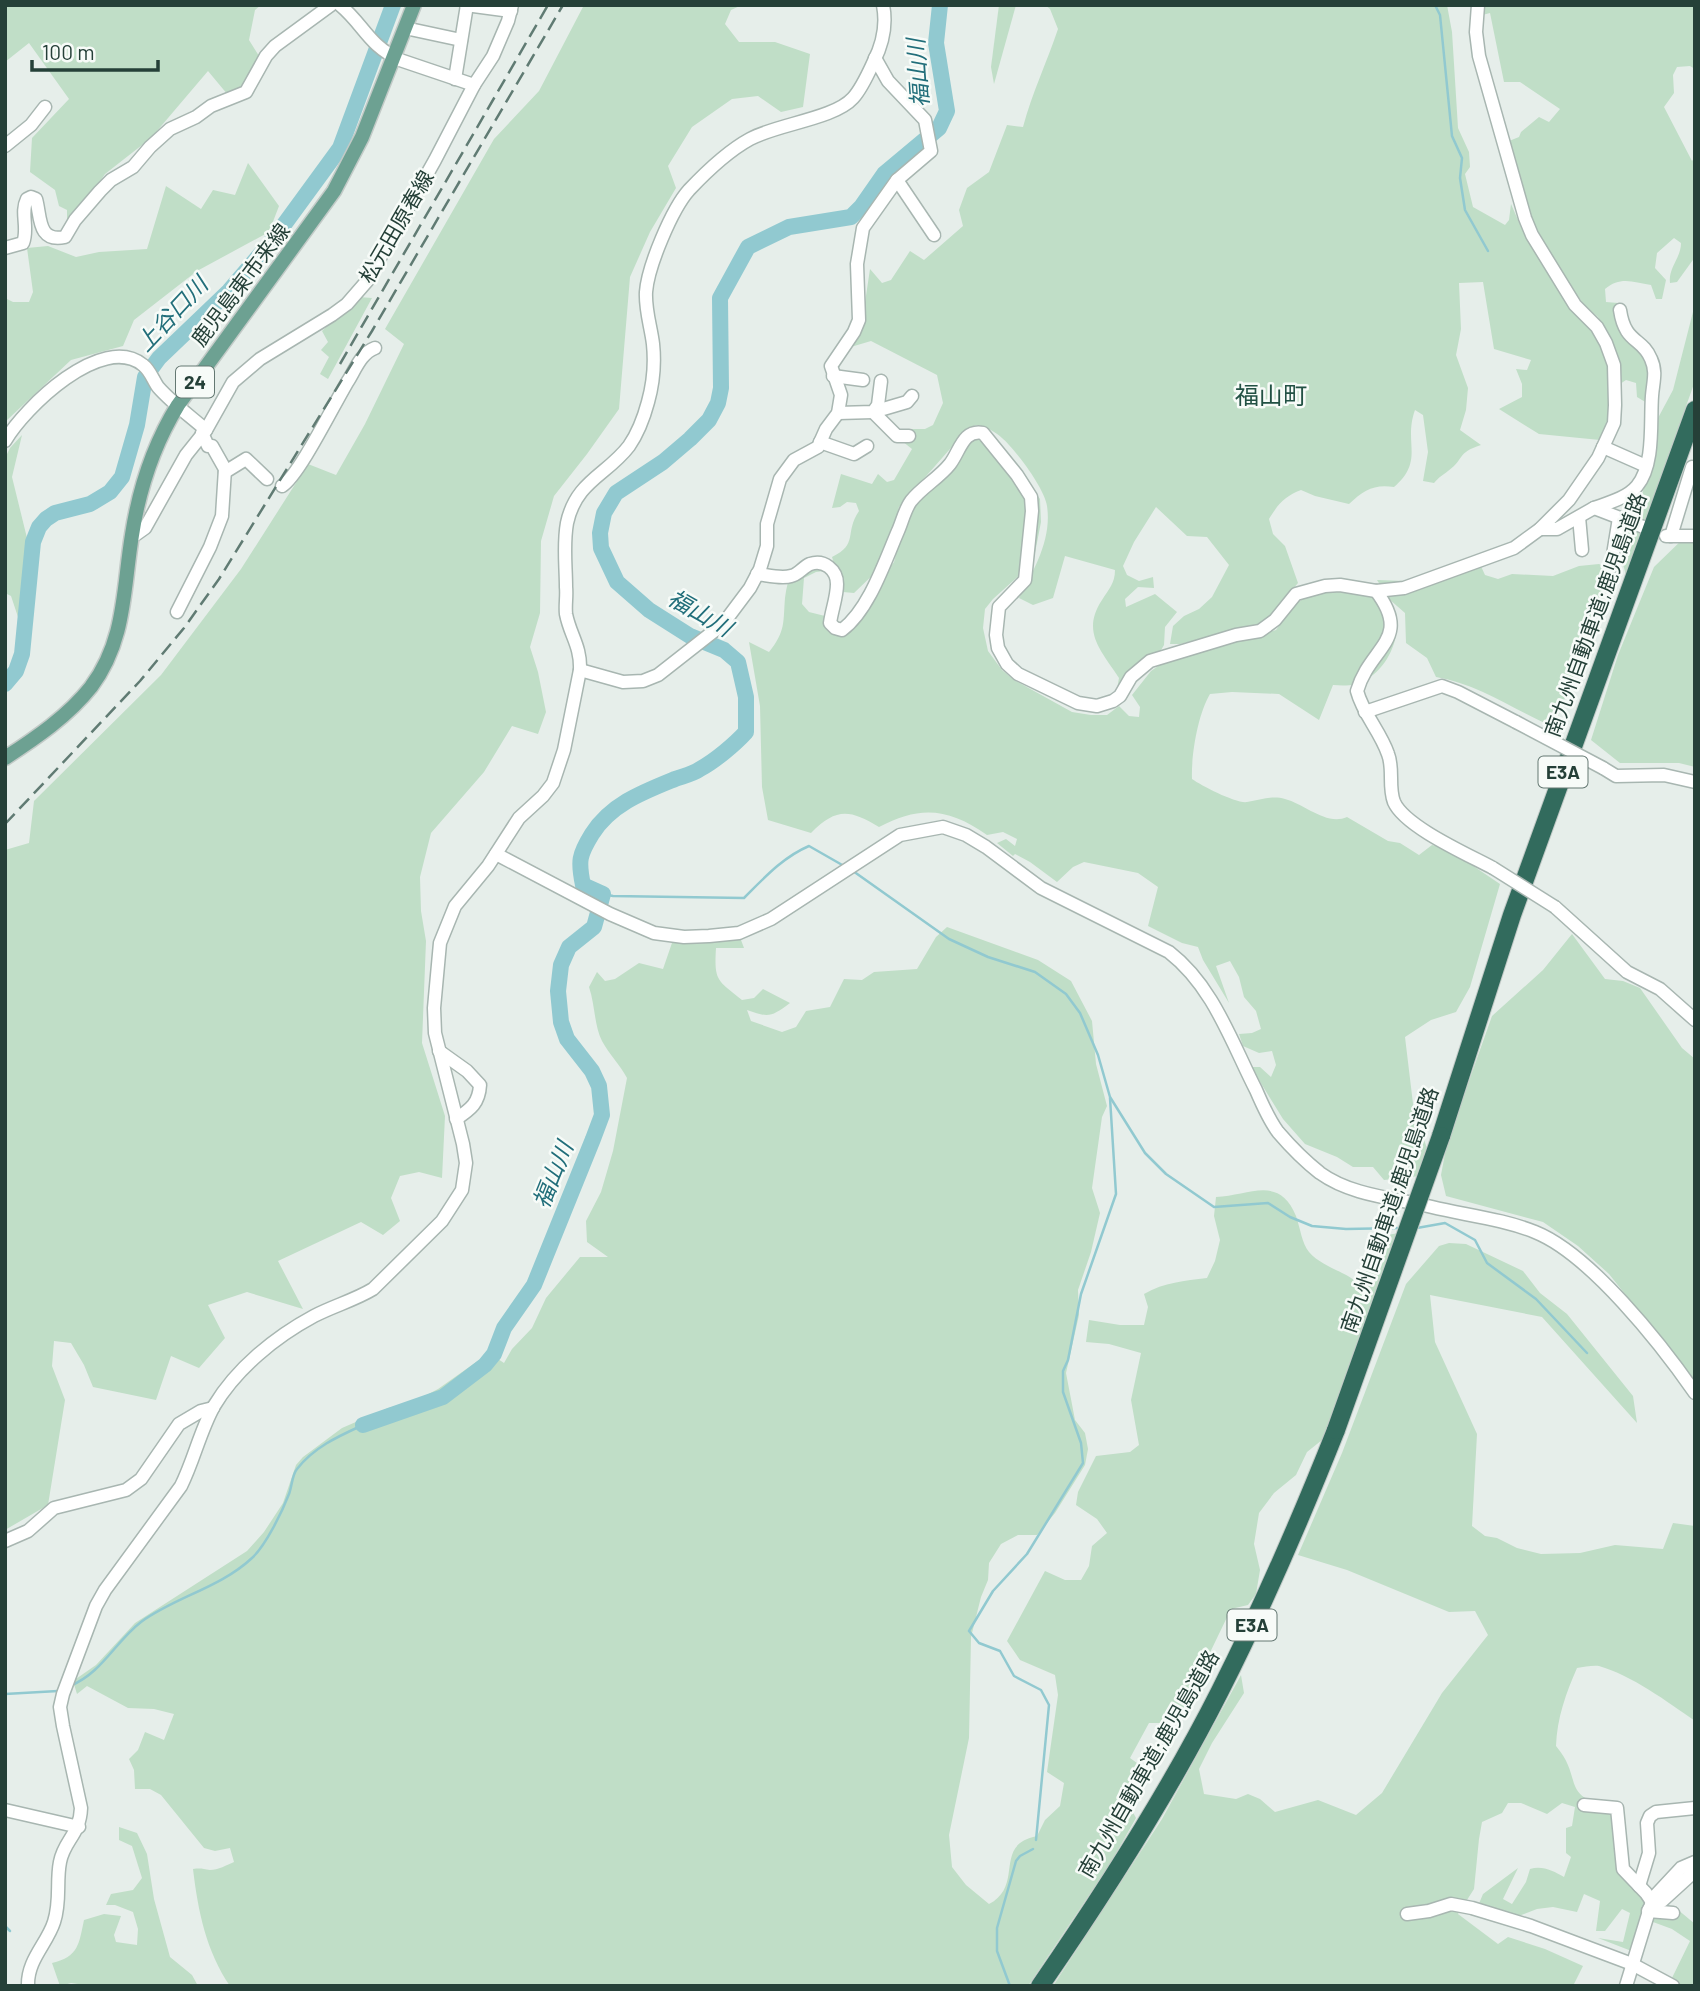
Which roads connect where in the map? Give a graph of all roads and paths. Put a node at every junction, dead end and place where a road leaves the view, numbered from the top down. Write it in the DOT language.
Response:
graph roads {
  1 [pos="331,5"];
  2 [pos="340,5"];
  3 [pos="414,5"];
  4 [pos="467,5"];
  5 [pos="883,5"];
  6 [pos="1478,5"];
  7 [pos="511,8"];
  8 [pos="405,28"];
  9 [pos="461,40"];
  10 [pos="385,52"];
  11 [pos="875,58"];
  12 [pos="455,79"];
  13 [pos="474,85"];
  14 [pos="45,107"];
  15 [pos="5,146"];
  16 [pos="897,180"];
  17 [pos="934,235"];
  18 [pos="5,248"];
  19 [pos="1620,310"];
  20 [pos="375,348"];
  21 [pos="833,376"];
  22 [pos="863,380"];
  23 [pos="881,381"];
  24 [pos="912,396"];
  25 [pos="178,405"];
  26 [pos="1695,410"];
  27 [pos="873,412"];
  28 [pos="838,413"];
  29 [pos="204,432"];
  30 [pos="909,436"];
  31 [pos="5,441"];
  32 [pos="820,442"];
  33 [pos="867,446"];
  34 [pos="1603,447"];
  35 [pos="1646,466"];
  36 [pos="1692,467"];
  37 [pos="225,472"];
  38 [pos="267,479"];
  39 [pos="282,486"];
  40 [pos="1594,508"];
  41 [pos="1579,517"];
  42 [pos="1619,518"];
  43 [pos="1540,528"];
  44 [pos="1646,528"];
  45 [pos="1695,536"];
  46 [pos="131,538"];
  47 [pos="1583,550"];
  48 [pos="1611,567"];
  49 [pos="757,574"];
  50 [pos="1376,591"];
  51 [pos="177,612"];
  52 [pos="580,670"];
  53 [pos="1365,712"];
  54 [pos="5,758"];
  55 [pos="1695,782"];
  56 [pos="496,854"];
  57 [pos="1695,1020"];
  58 [pos="439,1051"];
  59 [pos="456,1119"];
  60 [pos="1695,1393"];
  61 [pos="213,1408"];
  62 [pos="5,1541"];
  63 [pos="1584,1805"];
  64 [pos="1695,1808"];
  65 [pos="5,1810"];
  66 [pos="79,1827"];
  67 [pos="1695,1862"];
  68 [pos="1695,1871"];
  69 [pos="1639,1886"];
  70 [pos="1650,1908"];
  71 [pos="1673,1913"];
  72 [pos="1407,1914"];
  73 [pos="1632,1964"];
  74 [pos="28,1986"];
  75 [pos="1040,1986"];
  76 [pos="1626,1986"];
  77 [pos="1673,1986"];
  1 -- 18 [label="street"];
  2 -- 10 [label="street"];
  3 -- 8 [label="main road, 鹿児島東市来線 / 24"];
  4 -- 7 [label="street"];
  4 -- 9 [label="street"];
  5 -- 11 [label="street"];
  6 -- 34 [label="street"];
  7 -- 13 [label="street, 松元田原春線"];
  8 -- 9 [label="street"];
  8 -- 10 [label="main road, 鹿児島東市来線 / 24"];
  9 -- 12 [label="street"];
  10 -- 12 [label="street"];
  10 -- 25 [label="main road, 鹿児島東市来線 / 24"];
  11 -- 16 [label="street"];
  11 -- 52 [label="street"];
  12 -- 13 [label="street"];
  13 -- 29 [label="street, 松元田原春線"];
  14 -- 15 [label="street"];
  16 -- 17 [label="street"];
  16 -- 21 [label="street"];
  19 -- 35 [label="street"];
  20 -- 39 [label="street"];
  21 -- 22 [label="street"];
  21 -- 28 [label="street"];
  23 -- 27 [label="street"];
  24 -- 27 [label="street"];
  25 -- 29 [label="street"];
  25 -- 31 [label="street"];
  25 -- 46 [label="main road, 鹿児島東市来線 / 24"];
  26 -- 75 [label="highway, 南九州自動車道;鹿児島道路 / E3A, bridge"];
  27 -- 28 [label="street"];
  27 -- 30 [label="street"];
  28 -- 32 [label="street"];
  29 -- 37 [label="street"];
  29 -- 46 [label="street, 松元田原春線"];
  32 -- 33 [label="street"];
  32 -- 49 [label="street"];
  34 -- 35 [label="street"];
  34 -- 43 [label="street"];
  35 -- 40 [label="street"];
  36 -- 45 [label="street"];
  37 -- 38 [label="street"];
  37 -- 51 [label="street"];
  40 -- 41 [label="street"];
  40 -- 42 [label="street"];
  41 -- 43 [label="street"];
  41 -- 47 [label="street"];
  42 -- 44 [label="street"];
  42 -- 48 [label="street"];
  43 -- 50 [label="street"];
  46 -- 54 [label="main road, 鹿児島東市来線 / 24"];
  49 -- 50 [label="street"];
  49 -- 52 [label="street"];
  50 -- 53 [label="street"];
  52 -- 56 [label="street"];
  53 -- 55 [label="street, bridge"];
  53 -- 57 [label="street, bridge"];
  56 -- 58 [label="street"];
  56 -- 60 [label="street"];
  58 -- 59 [label="street"];
  58 -- 59 [label="street"];
  59 -- 61 [label="street"];
  61 -- 62 [label="street"];
  61 -- 66 [label="street"];
  63 -- 69 [label="street"];
  64 -- 69 [label="street"];
  65 -- 66 [label="street"];
  66 -- 74 [label="street"];
  67 -- 70 [label="street"];
  68 -- 70 [label="street"];
  69 -- 70 [label="street"];
  70 -- 71 [label="street"];
  70 -- 73 [label="street"];
  72 -- 73 [label="street"];
  73 -- 76 [label="street"];
  73 -- 77 [label="street"];
}
